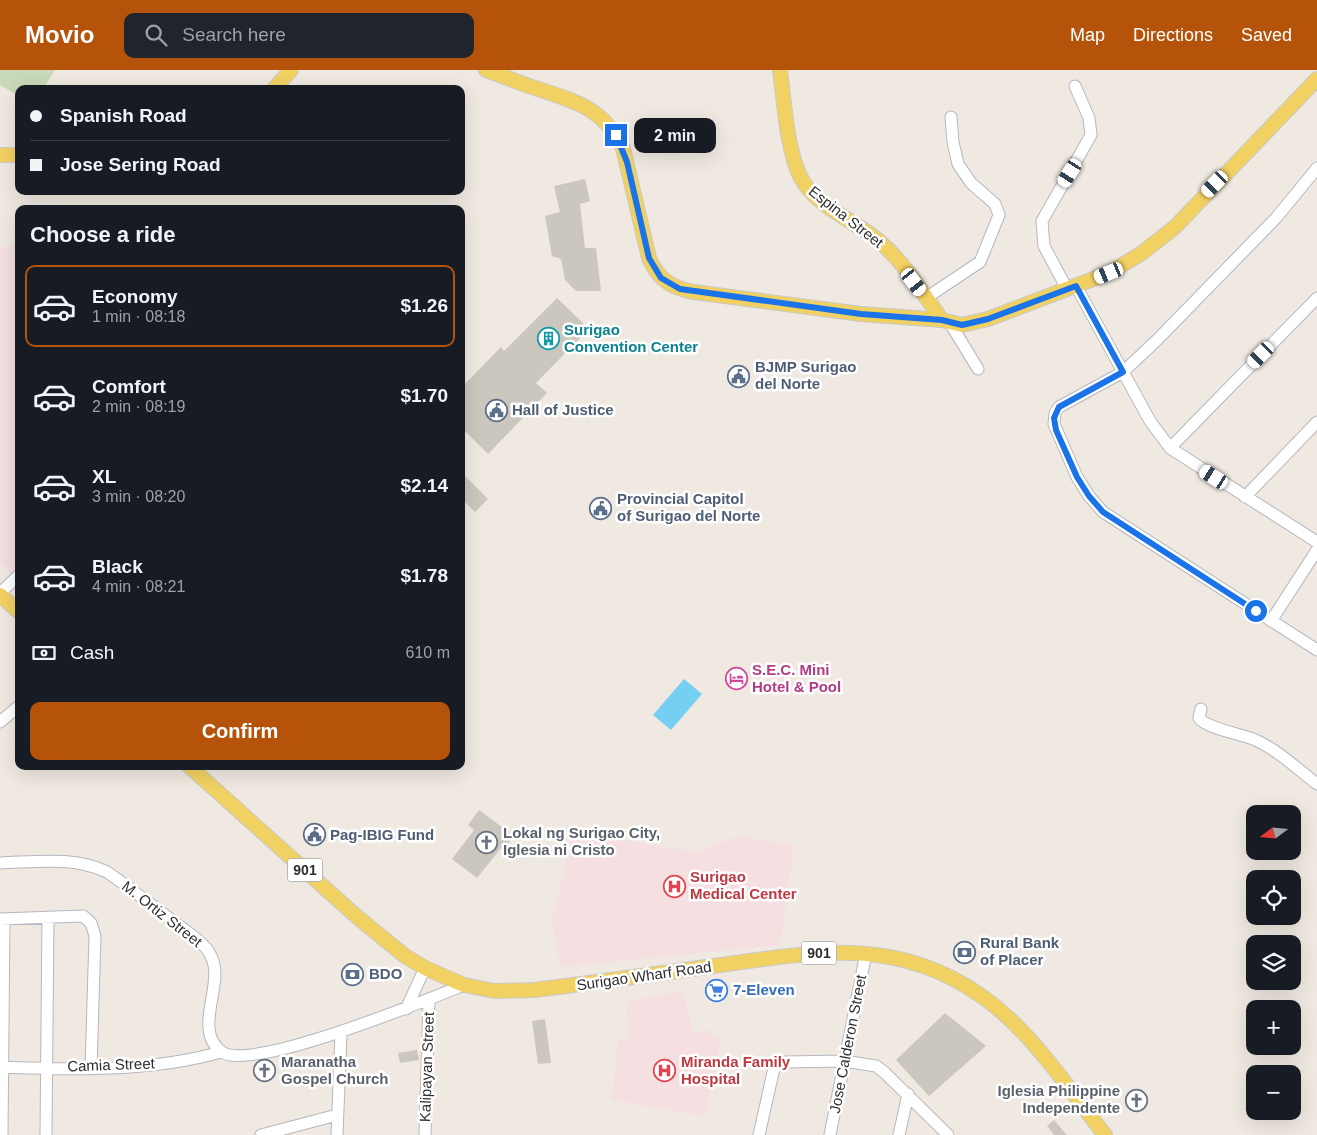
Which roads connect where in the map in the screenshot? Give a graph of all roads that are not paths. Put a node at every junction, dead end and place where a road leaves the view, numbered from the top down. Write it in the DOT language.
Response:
graph roads {
  1 [pos="291,70"];
  2 [pos="486,70"];
  3 [pos="780,70"];
  4 [pos="1317,79"];
  5 [pos="278,85"];
  6 [pos="1075,86"];
  7 [pos="951,117"];
  8 [pos="0,155"];
  9 [pos="15,155"];
  10 [pos="1317,168"];
  11 [pos="1072,287"];
  12 [pos="926,298"];
  13 [pos="1317,298"];
  14 [pos="946,321"];
  15 [pos="978,369"];
  16 [pos="1123,372"];
  17 [pos="1317,422"];
  18 [pos="1170,448"];
  19 [pos="1245,497"];
  20 [pos="1317,542"];
  21 [pos="1317,550"];
  22 [pos="15,578"];
  23 [pos="0,594"];
  24 [pos="15,608"];
  25 [pos="1271,621"];
  26 [pos="1317,650"];
  27 [pos="15,709"];
  28 [pos="1201,710"];
  29 [pos="0,722"];
  30 [pos="192,770"];
  31 [pos="1317,784"];
  32 [pos="0,863"];
  33 [pos="48,917"];
  34 [pos="2,919"];
  35 [pos="866,953"];
  36 [pos="425,968"];
  37 [pos="464,985"];
  38 [pos="429,1000"];
  39 [pos="406,1009"];
  40 [pos="341,1033"];
  41 [pos="221,1052"];
  42 [pos="844,1061"];
  43 [pos="1,1067"];
  44 [pos="48,1067"];
  45 [pos="92,1069"];
  46 [pos="908,1094"];
  47 [pos="337,1115"];
  48 [pos="2,1135"];
  49 [pos="46,1135"];
  50 [pos="261,1135"];
  51 [pos="337,1135"];
  52 [pos="425,1135"];
  53 [pos="758,1135"];
  54 [pos="830,1135"];
  55 [pos="899,1135"];
  56 [pos="948,1135"];
  57 [pos="1105,1135"];
  1 -- 5 [label="main road"];
  2 -- 14 [label="main road"];
  3 -- 12 [label="main road, Espina Street"];
  4 -- 11 [label="main road"];
  6 -- 11 [label="street"];
  7 -- 12 [label="street"];
  8 -- 9 [label="main road"];
  10 -- 16 [label="street"];
  11 -- 14 [label="main road"];
  11 -- 16 [label="street"];
  12 -- 14 [label="main road, Espina Street"];
  13 -- 18 [label="street"];
  14 -- 15 [label="street"];
  16 -- 18 [label="street"];
  16 -- 25 [label="street"];
  17 -- 19 [label="street"];
  18 -- 19 [label="street"];
  19 -- 20 [label="street"];
  21 -- 25 [label="street"];
  22 -- 23 [label="street"];
  23 -- 24 [label="main road"];
  25 -- 26 [label="street"];
  27 -- 29 [label="street"];
  28 -- 31 [label="street"];
  30 -- 36 [label="main road, Surigao Wharf Road / 901"];
  32 -- 41 [label="street, M. Ortiz Street"];
  33 -- 34 [label="street"];
  33 -- 44 [label="street"];
  33 -- 45 [label="street"];
  34 -- 43 [label="street"];
  35 -- 37 [label="main road, Surigao Wharf Road / 901"];
  35 -- 42 [label="street, Jose Calderon Street"];
  35 -- 57 [label="main road, Surigao Wharf Road / 901"];
  36 -- 37 [label="main road, Surigao Wharf Road / 901"];
  36 -- 39 [label="street"];
  37 -- 38 [label="street"];
  38 -- 39 [label="street"];
  38 -- 52 [label="street, Kalipayan Street"];
  39 -- 40 [label="street"];
  40 -- 41 [label="street"];
  40 -- 47 [label="street"];
  41 -- 45 [label="street, Camia Street"];
  42 -- 46 [label="street"];
  42 -- 53 [label="street"];
  42 -- 54 [label="street, Jose Calderon Street"];
  43 -- 44 [label="street, Camia Street"];
  43 -- 48 [label="street"];
  44 -- 45 [label="street, Camia Street"];
  44 -- 49 [label="street"];
  46 -- 55 [label="street"];
  46 -- 56 [label="street"];
  47 -- 50 [label="street"];
  47 -- 51 [label="street"];
}
